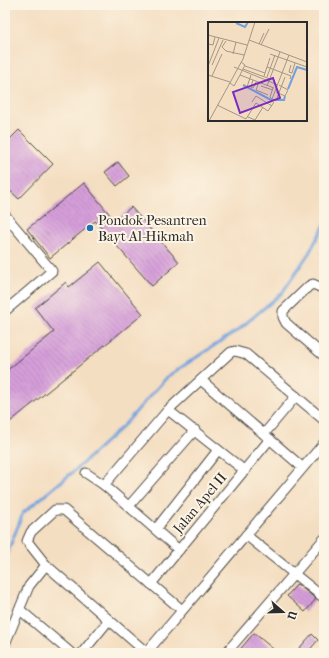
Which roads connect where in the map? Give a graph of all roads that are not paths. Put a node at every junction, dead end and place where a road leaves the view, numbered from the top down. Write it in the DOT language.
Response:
graph roads {
  1 [pos="5,215"];
  2 [pos="324,289"];
  3 [pos="5,311"];
  4 [pos="324,356"];
  5 [pos="201,380"];
  6 [pos="296,396"];
  7 [pos="168,410"];
  8 [pos="324,420"];
  9 [pos="195,430"];
  10 [pos="267,436"];
  11 [pos="324,443"];
  12 [pos="218,450"];
  13 [pos="302,467"];
  14 [pos="245,471"];
  15 [pos="86,473"];
  16 [pos="104,485"];
  17 [pos="129,506"];
  18 [pos="156,529"];
  19 [pos="246,535"];
  20 [pos="324,539"];
  21 [pos="179,550"];
  22 [pos="46,565"];
  23 [pos="294,574"];
  24 [pos="151,584"];
  25 [pos="324,598"];
  26 [pos="19,609"];
  27 [pos="182,610"];
  28 [pos="109,620"];
  29 [pos="5,644"];
  30 [pos="71,653"];
  31 [pos="82,653"];
  32 [pos="147,653"];
  33 [pos="226,653"];
  1 -- 3 [label="street"];
  2 -- 4 [label="street"];
  5 -- 6 [label="street"];
  5 -- 7 [label="street"];
  5 -- 10 [label="street"];
  6 -- 8 [label="street"];
  6 -- 10 [label="street, Jalan Apel II"];
  7 -- 9 [label="street"];
  7 -- 16 [label="street"];
  9 -- 12 [label="street"];
  9 -- 17 [label="street"];
  10 -- 13 [label="street"];
  10 -- 14 [label="street, Jalan Apel II"];
  11 -- 13 [label="street"];
  12 -- 14 [label="street"];
  12 -- 18 [label="street"];
  13 -- 19 [label="street"];
  14 -- 21 [label="street, Jalan Apel II"];
  15 -- 16 [label="street"];
  16 -- 17 [label="street"];
  17 -- 18 [label="street"];
  18 -- 21 [label="street"];
  19 -- 23 [label="street"];
  19 -- 27 [label="street"];
  20 -- 23 [label="street"];
  21 -- 24 [label="street, Jalan Apel II"];
  22 -- 24 [label="street"];
  22 -- 26 [label="street"];
  22 -- 28 [label="street"];
  23 -- 25 [label="street"];
  23 -- 33 [label="street"];
  24 -- 27 [label="street"];
  26 -- 29 [label="street"];
  26 -- 30 [label="street"];
  27 -- 32 [label="street"];
  28 -- 31 [label="street"];
  28 -- 32 [label="street"];
}
